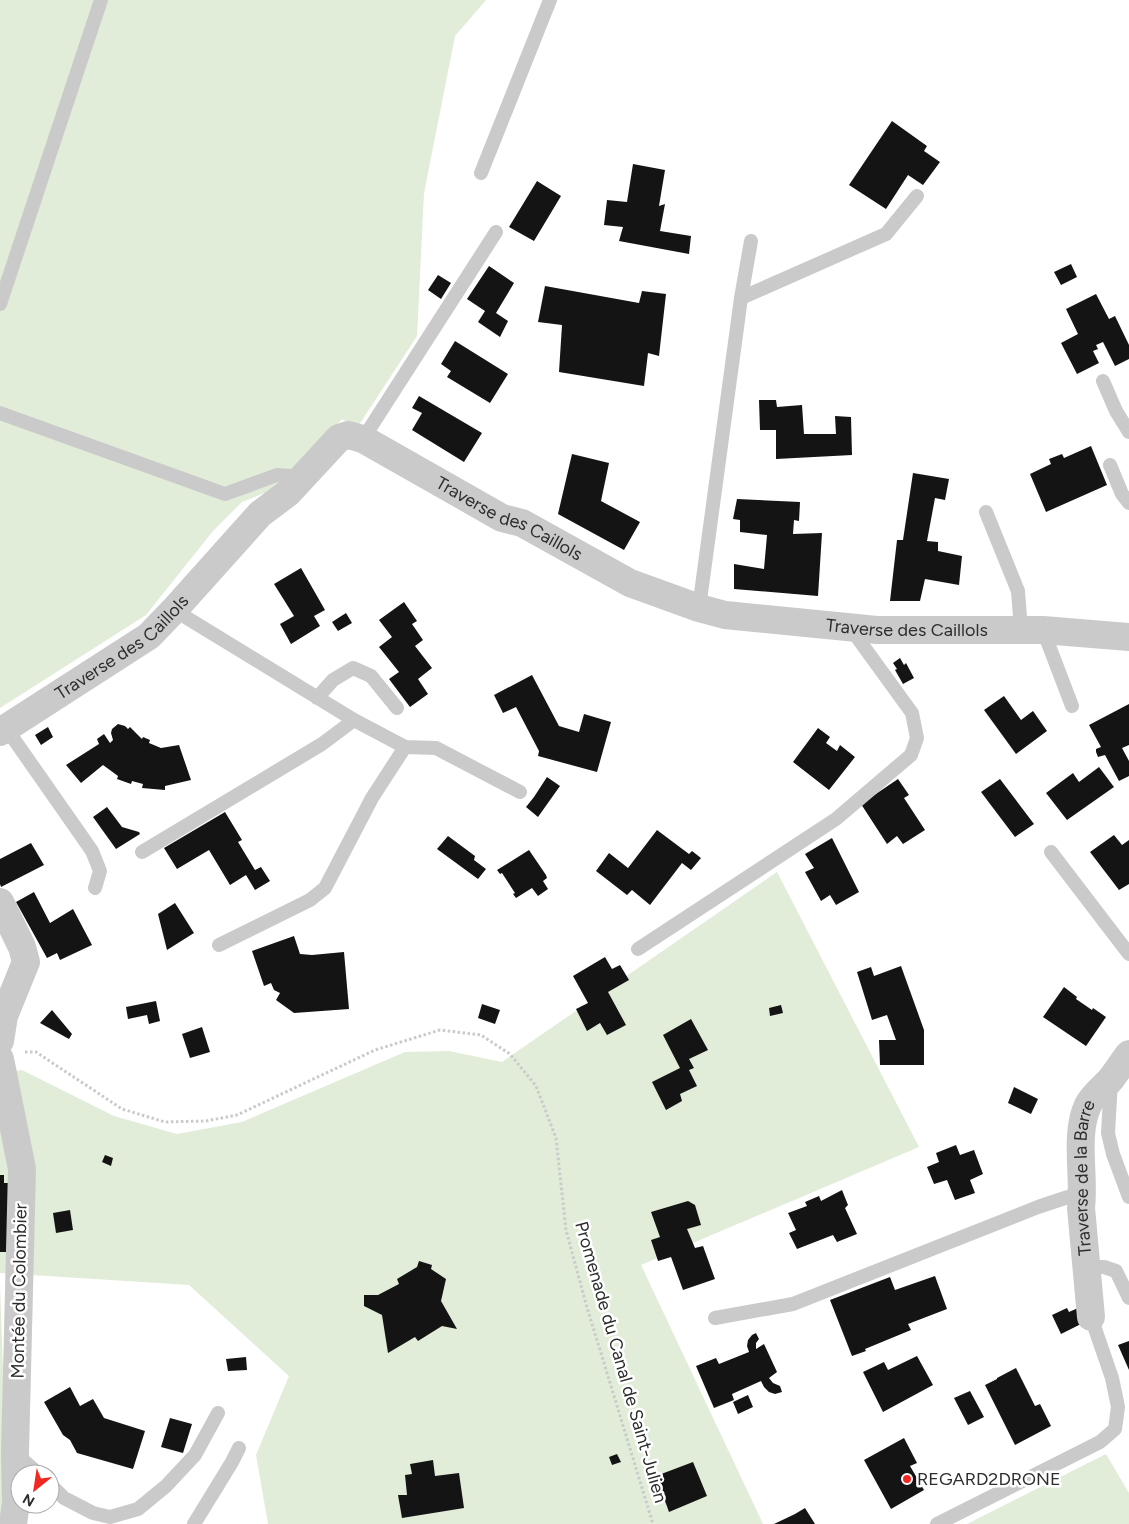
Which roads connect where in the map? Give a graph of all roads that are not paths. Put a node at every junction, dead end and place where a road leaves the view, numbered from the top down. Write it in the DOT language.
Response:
graph roads {
  1 [pos="86,0"];
  2 [pos="550,0"];
  3 [pos="100,2"];
  4 [pos="482,173"];
  5 [pos="917,196"];
  6 [pos="496,232"];
  7 [pos="751,241"];
  8 [pos="741,298"];
  9 [pos="0,304"];
  10 [pos="1103,381"];
  11 [pos="0,413"];
  12 [pos="1129,432"];
  13 [pos="363,439"];
  14 [pos="1110,465"];
  15 [pos="298,481"];
  16 [pos="1129,503"];
  17 [pos="986,512"];
  18 [pos="699,608"];
  19 [pos="174,610"];
  20 [pos="850,628"];
  21 [pos="1032,630"];
  22 [pos="1129,637"];
  23 [pos="317,698"];
  24 [pos="1072,706"];
  25 [pos="397,708"];
  26 [pos="354,720"];
  27 [pos="3,730"];
  28 [pos="405,747"];
  29 [pos="520,792"];
  30 [pos="142,852"];
  31 [pos="1051,852"];
  32 [pos="95,888"];
  33 [pos="0,902"];
  34 [pos="219,945"];
  35 [pos="638,949"];
  36 [pos="1129,954"];
  37 [pos="6,1051"];
  38 [pos="1129,1054"];
  39 [pos="1111,1078"];
  40 [pos="1083,1192"];
  41 [pos="1129,1197"];
  42 [pos="1086,1267"];
  43 [pos="1129,1298"];
  44 [pos="1091,1317"];
  45 [pos="714,1318"];
  46 [pos="218,1413"];
  47 [pos="239,1448"];
  48 [pos="15,1453"];
  49 [pos="28,1464"];
  50 [pos="60,1494"];
  51 [pos="13,1524"];
  52 [pos="194,1524"];
  53 [pos="937,1524"];
  1 -- 3 [label="lane"];
  2 -- 4 [label="lane"];
  3 -- 9 [label="lane"];
  5 -- 8 [label="lane"];
  6 -- 13 [label="lane"];
  7 -- 8 [label="lane"];
  8 -- 18 [label="lane"];
  10 -- 12 [label="lane"];
  11 -- 15 [label="lane"];
  13 -- 15 [label="street, Traverse des Caillols"];
  13 -- 18 [label="street, Traverse des Caillols"];
  14 -- 16 [label="lane"];
  15 -- 19 [label="street, Traverse des Caillols"];
  17 -- 21 [label="lane"];
  18 -- 20 [label="street, Traverse des Caillols"];
  19 -- 23 [label="lane"];
  19 -- 27 [label="street, Traverse des Caillols"];
  20 -- 21 [label="street, Traverse des Caillols"];
  20 -- 35 [label="lane"];
  21 -- 22 [label="street, Traverse des Caillols"];
  21 -- 24 [label="lane"];
  23 -- 25 [label="lane"];
  23 -- 26 [label="lane"];
  26 -- 28 [label="lane"];
  26 -- 30 [label="lane"];
  27 -- 32 [label="lane"];
  28 -- 29 [label="lane"];
  28 -- 34 [label="lane"];
  31 -- 36 [label="lane"];
  33 -- 37 [label="street, Montée du Colombier"];
  37 -- 48 [label="street, Montée du Colombier"];
  38 -- 39 [label="street, Traverse de la Barre"];
  39 -- 40 [label="street, Traverse de la Barre"];
  39 -- 41 [label="lane"];
  40 -- 42 [label="street, Traverse de la Barre"];
  40 -- 45 [label="lane"];
  42 -- 43 [label="lane"];
  42 -- 44 [label="street, Traverse de la Barre"];
  44 -- 53 [label="lane"];
  46 -- 50 [label="lane"];
  47 -- 52 [label="lane"];
  48 -- 49 [label="lane"];
  48 -- 51 [label="street, Montée du Colombier"];
}
